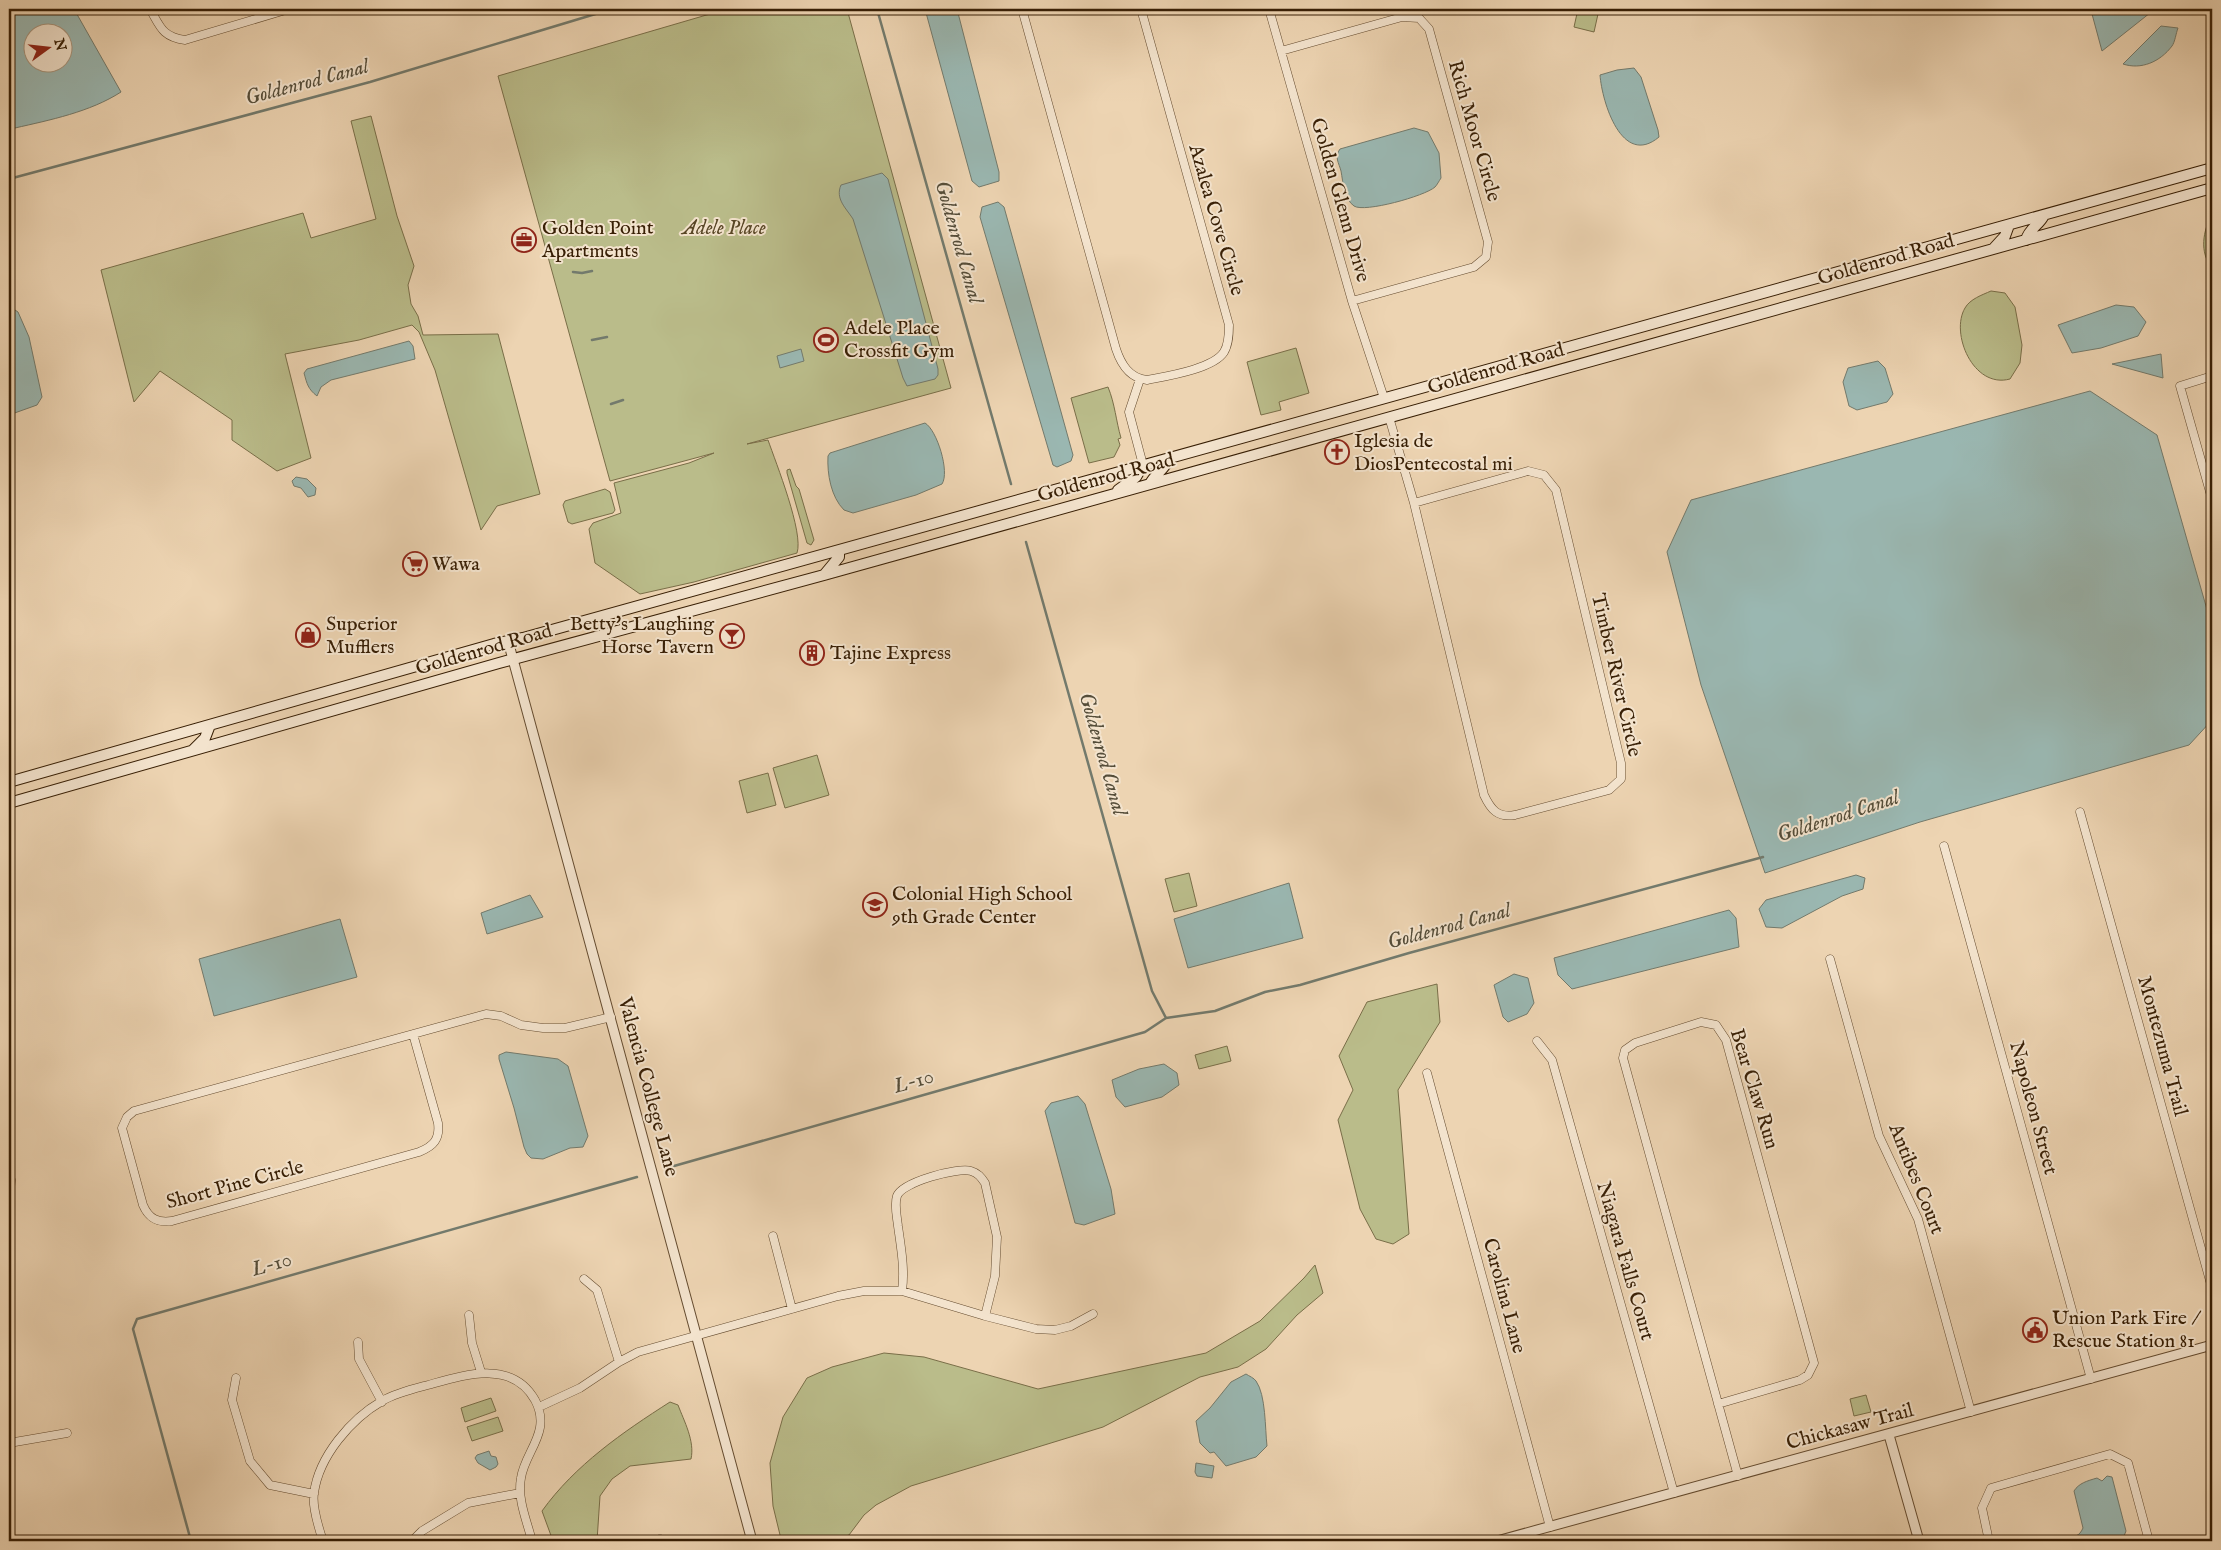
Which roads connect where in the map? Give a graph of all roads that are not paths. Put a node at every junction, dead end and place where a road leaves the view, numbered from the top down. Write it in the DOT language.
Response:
graph roads {
  1 [pos="150,9"];
  2 [pos="289,9"];
  3 [pos="1022,9"];
  4 [pos="1140,9"];
  5 [pos="1269,9"];
  6 [pos="1281,51"];
  7 [pos="2212,168"];
  8 [pos="2212,188"];
  9 [pos="2044,215"];
  10 [pos="2009,225"];
  11 [pos="2026,240"];
  12 [pos="1993,249"];
  13 [pos="1352,301"];
  14 [pos="2212,376"];
  15 [pos="1140,379"];
  16 [pos="1384,398"];
  17 [pos="1389,417"];
  18 [pos="1169,458"];
  19 [pos="1143,465"];
  20 [pos="1150,484"];
  21 [pos="1116,493"];
  22 [pos="2212,499"];
  23 [pos="1414,503"];
  24 [pos="839,551"];
  25 [pos="824,575"];
  26 [pos="508,641"];
  27 [pos="513,660"];
  28 [pos="210,725"];
  29 [pos="190,752"];
  30 [pos="9,782"];
  31 [pos="9,803"];
  32 [pos="2080,812"];
  33 [pos="1944,846"];
  34 [pos="1830,959"];
  35 [pos="611,1017"];
  36 [pos="413,1034"];
  37 [pos="1537,1042"];
  38 [pos="1426,1073"];
  39 [pos="9,1172"];
  40 [pos="9,1204"];
  41 [pos="774,1236"];
  42 [pos="584,1279"];
  43 [pos="2212,1288"];
  44 [pos="902,1291"];
  45 [pos="792,1309"];
  46 [pos="1093,1314"];
  47 [pos="469,1315"];
  48 [pos="985,1316"];
  49 [pos="696,1336"];
  50 [pos="358,1342"];
  51 [pos="2212,1345"];
  52 [pos="619,1362"];
  53 [pos="481,1372"];
  54 [pos="236,1378"];
  55 [pos="2091,1379"];
  56 [pos="382,1402"];
  57 [pos="1718,1404"];
  58 [pos="538,1408"];
  59 [pos="1971,1412"];
  60 [pos="68,1432"];
  61 [pos="1889,1435"];
  62 [pos="9,1443"];
  63 [pos="1738,1476"];
  64 [pos="520,1492"];
  65 [pos="1674,1493"];
  66 [pos="314,1494"];
  67 [pos="1550,1527"];
  68 [pos="323,1541"];
  69 [pos="412,1541"];
  70 [pos="532,1541"];
  71 [pos="752,1541"];
  72 [pos="1498,1541"];
  73 [pos="1919,1541"];
  74 [pos="1989,1541"];
  75 [pos="2149,1541"];
  1 -- 2 [label="street"];
  3 -- 15 [label="street"];
  4 -- 15 [label="street, Azalea Cove Circle"];
  5 -- 6 [label="street, Golden Glenn Drive"];
  6 -- 13 [label="street, Golden Glenn Drive"];
  6 -- 13 [label="street, Rich Moor Circle"];
  7 -- 9 [label="main road, Goldenrod Road"];
  8 -- 11 [label="main road, Goldenrod Road"];
  9 -- 10 [label="main road, Goldenrod Road"];
  9 -- 11 [label="main road"];
  10 -- 12 [label="main road"];
  10 -- 16 [label="main road, Goldenrod Road"];
  11 -- 12 [label="main road, Goldenrod Road"];
  12 -- 17 [label="main road, Goldenrod Road"];
  13 -- 16 [label="street, Golden Glenn Drive"];
  14 -- 22 [label="street"];
  15 -- 19 [label="street"];
  16 -- 18 [label="main road, Goldenrod Road"];
  17 -- 20 [label="main road, Goldenrod Road"];
  17 -- 23 [label="street, Timber River Circle"];
  18 -- 19 [label="main road, Goldenrod Road"];
  18 -- 20 [label="main road"];
  19 -- 21 [label="main road"];
  19 -- 24 [label="main road, Goldenrod Road"];
  20 -- 21 [label="main road, Goldenrod Road"];
  21 -- 25 [label="main road, Goldenrod Road"];
  23 -- 23 [label="street, Timber River Circle"];
  24 -- 25 [label="main road"];
  24 -- 26 [label="main road, Goldenrod Road"];
  25 -- 27 [label="main road, Goldenrod Road"];
  26 -- 27 [label="street, Valencia College Lane"];
  26 -- 28 [label="main road, Goldenrod Road"];
  27 -- 29 [label="main road, Goldenrod Road"];
  27 -- 35 [label="street, Valencia College Lane"];
  28 -- 29 [label="main road"];
  28 -- 30 [label="main road, Goldenrod Road"];
  29 -- 31 [label="main road, Goldenrod Road"];
  32 -- 43 [label="street, Montezuma Trail"];
  33 -- 55 [label="street, Napoleon Street"];
  34 -- 59 [label="street, Antibes Court"];
  35 -- 36 [label="street, Short Pine Circle"];
  35 -- 49 [label="street, Valencia College Lane"];
  36 -- 36 [label="street, Short Pine Circle"];
  37 -- 65 [label="street, Niagara Falls Court"];
  38 -- 67 [label="street, Carolina Lane"];
  39 -- 40 [label="street"];
  41 -- 45 [label="street"];
  42 -- 52 [label="street"];
  44 -- 45 [label="street"];
  44 -- 48 [label="street"];
  44 -- 48 [label="street"];
  45 -- 49 [label="street"];
  46 -- 48 [label="street"];
  47 -- 53 [label="street"];
  49 -- 52 [label="street"];
  49 -- 71 [label="street, Valencia College Lane"];
  50 -- 56 [label="street"];
  51 -- 55 [label="street, Chickasaw Trail"];
  52 -- 58 [label="street"];
  53 -- 56 [label="street"];
  53 -- 58 [label="street"];
  54 -- 66 [label="street"];
  55 -- 59 [label="street, Chickasaw Trail"];
  56 -- 66 [label="street"];
  57 -- 57 [label="street, Bear Claw Run"];
  57 -- 63 [label="street, Bear Claw Run"];
  58 -- 64 [label="street"];
  59 -- 61 [label="street, Chickasaw Trail"];
  60 -- 62 [label="street"];
  61 -- 63 [label="street, Chickasaw Trail"];
  61 -- 73 [label="street"];
  63 -- 65 [label="street, Chickasaw Trail"];
  64 -- 69 [label="street"];
  64 -- 70 [label="street"];
  65 -- 67 [label="street, Chickasaw Trail"];
  66 -- 68 [label="street"];
  67 -- 72 [label="street, Chickasaw Trail"];
  74 -- 75 [label="street"];
}
